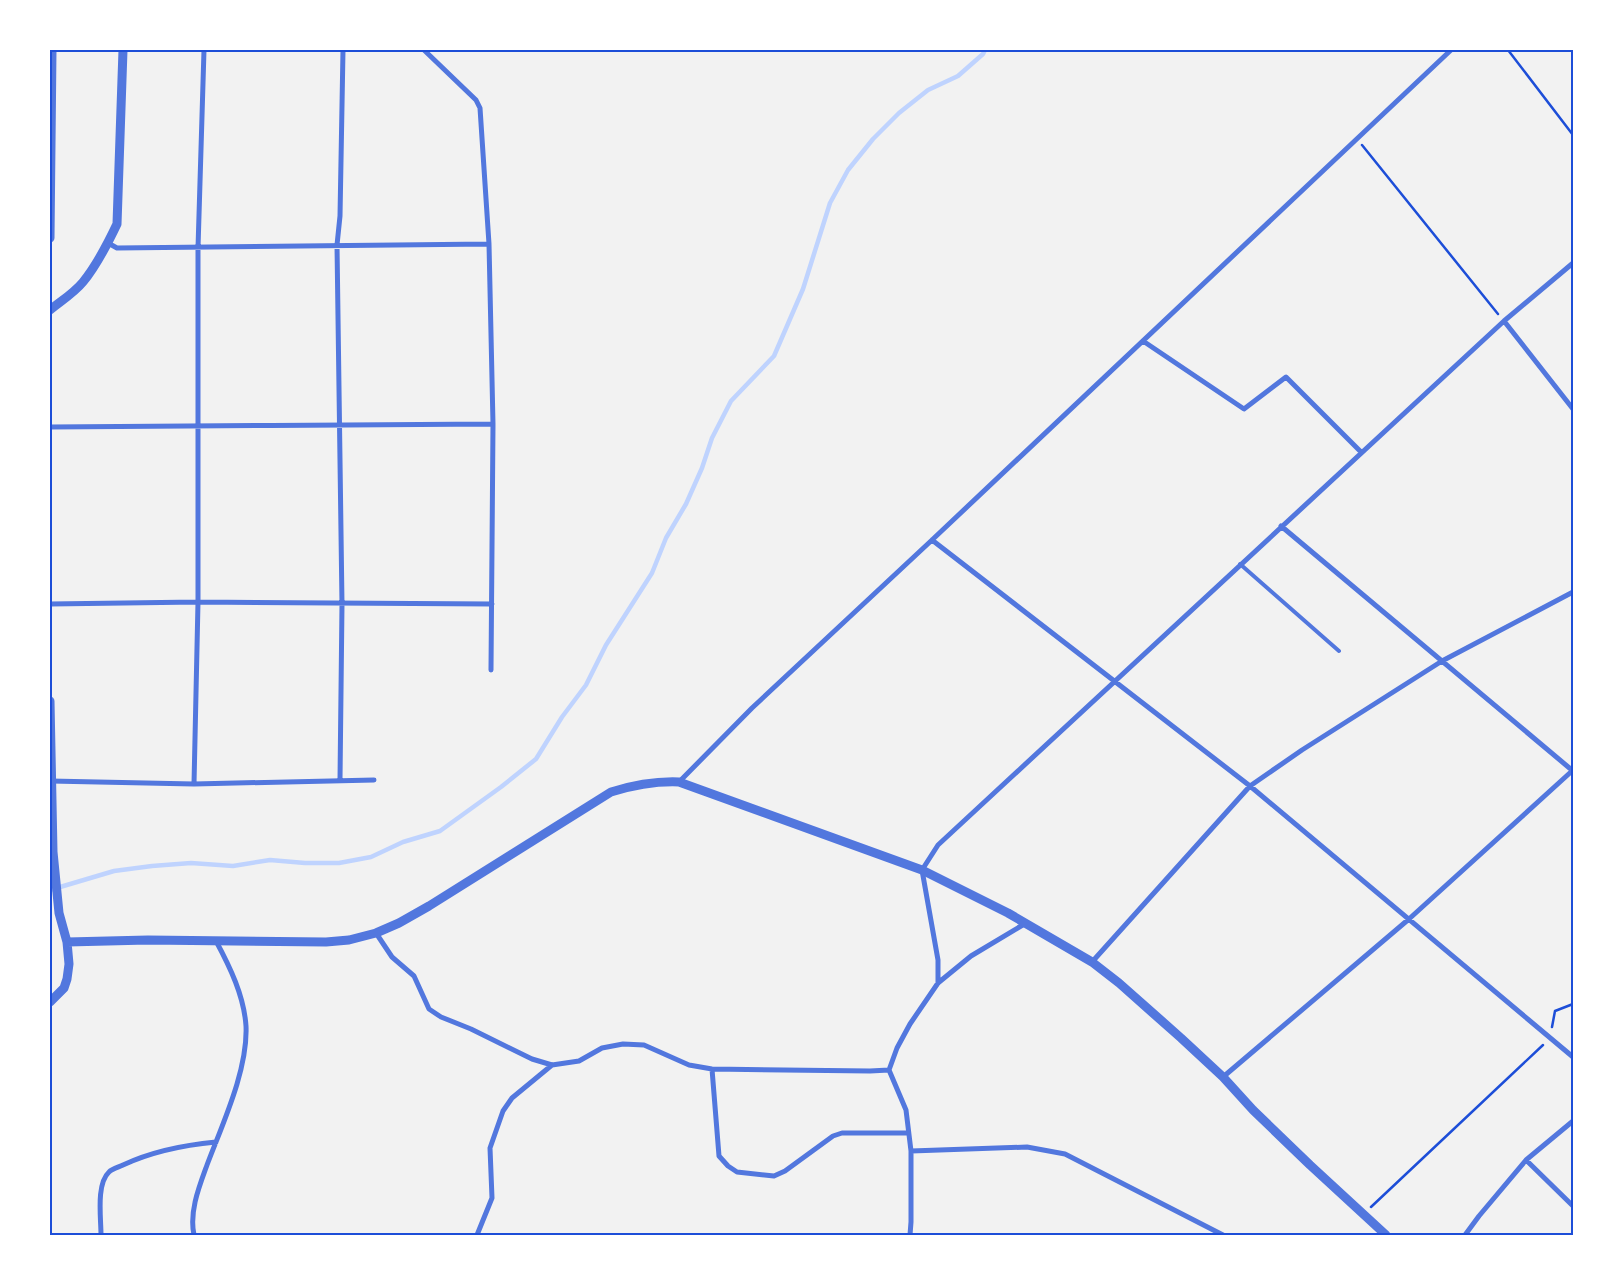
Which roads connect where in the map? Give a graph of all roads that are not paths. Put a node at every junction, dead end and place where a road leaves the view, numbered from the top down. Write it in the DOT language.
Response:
graph roads {
  1 [pos="52,50"];
  2 [pos="123,50"];
  3 [pos="204,50"];
  4 [pos="343,50"];
  5 [pos="424,50"];
  6 [pos="1451,50"];
  7 [pos="50,238"];
  8 [pos="108,243"];
  9 [pos="490,244"];
  10 [pos="337,245"];
  11 [pos="198,248"];
  12 [pos="1573,263"];
  13 [pos="50,310"];
  14 [pos="1504,321"];
  15 [pos="1142,341"];
  16 [pos="1573,409"];
  17 [pos="340,424"];
  18 [pos="493,424"];
  19 [pos="50,427"];
  20 [pos="198,428"];
  21 [pos="1361,452"];
  22 [pos="1281,526"];
  23 [pos="932,540"];
  24 [pos="1240,564"];
  25 [pos="1573,592"];
  26 [pos="198,602"];
  27 [pos="50,604"];
  28 [pos="342,604"];
  29 [pos="492,604"];
  30 [pos="1339,652"];
  31 [pos="1442,661"];
  32 [pos="491,670"];
  33 [pos="1114,682"];
  34 [pos="50,701"];
  35 [pos="1572,771"];
  36 [pos="340,780"];
  37 [pos="374,780"];
  38 [pos="51,781"];
  39 [pos="679,782"];
  40 [pos="194,784"];
  41 [pos="1250,786"];
  42 [pos="922,870"];
  43 [pos="1409,919"];
  44 [pos="1026,923"];
  45 [pos="376,933"];
  46 [pos="216,941"];
  47 [pos="66,942"];
  48 [pos="1092,962"];
  49 [pos="938,983"];
  50 [pos="50,1002"];
  51 [pos="1573,1057"];
  52 [pos="552,1065"];
  53 [pos="712,1069"];
  54 [pos="889,1070"];
  55 [pos="1223,1077"];
  56 [pos="1573,1121"];
  57 [pos="908,1133"];
  58 [pos="216,1142"];
  59 [pos="910,1151"];
  60 [pos="1526,1160"];
  61 [pos="1573,1206"];
  62 [pos="101,1235"];
  63 [pos="194,1235"];
  64 [pos="477,1235"];
  65 [pos="910,1235"];
  66 [pos="1223,1235"];
  67 [pos="1386,1235"];
  68 [pos="1465,1235"];
  1 -- 7 [label="street"];
  2 -- 8 [label="street"];
  3 -- 11 [label="street"];
  4 -- 10 [label="street"];
  5 -- 9 [label="street"];
  6 -- 15 [label="street"];
  8 -- 11 [label="street"];
  8 -- 13 [label="street"];
  9 -- 10 [label="street"];
  9 -- 18 [label="street"];
  10 -- 11 [label="street"];
  10 -- 17 [label="street"];
  11 -- 20 [label="street"];
  12 -- 14 [label="street"];
  14 -- 16 [label="street"];
  14 -- 21 [label="street"];
  15 -- 21 [label="street"];
  15 -- 23 [label="street"];
  17 -- 18 [label="street"];
  17 -- 20 [label="street"];
  17 -- 28 [label="street"];
  18 -- 29 [label="street"];
  19 -- 20 [label="street"];
  20 -- 26 [label="street"];
  21 -- 22 [label="street"];
  22 -- 24 [label="street"];
  22 -- 31 [label="street"];
  23 -- 33 [label="street"];
  23 -- 39 [label="street"];
  24 -- 30 [label="lane"];
  24 -- 33 [label="street"];
  25 -- 31 [label="street"];
  26 -- 27 [label="street"];
  26 -- 28 [label="street"];
  26 -- 40 [label="street"];
  28 -- 29 [label="street"];
  28 -- 36 [label="street"];
  29 -- 32 [label="street"];
  31 -- 35 [label="street"];
  31 -- 41 [label="street"];
  33 -- 41 [label="street"];
  33 -- 42 [label="street"];
  34 -- 38 [label="street"];
  35 -- 43 [label="street"];
  36 -- 37 [label="street"];
  36 -- 40 [label="street"];
  38 -- 40 [label="street"];
  38 -- 47 [label="street"];
  39 -- 42 [label="street"];
  39 -- 45 [label="street"];
  41 -- 43 [label="street"];
  41 -- 48 [label="street"];
  42 -- 44 [label="street"];
  42 -- 49 [label="street"];
  43 -- 51 [label="street"];
  43 -- 55 [label="street"];
  44 -- 48 [label="street"];
  44 -- 49 [label="street"];
  45 -- 46 [label="street"];
  45 -- 52 [label="street"];
  46 -- 47 [label="street"];
  46 -- 58 [label="street"];
  47 -- 50 [label="street"];
  48 -- 55 [label="street"];
  49 -- 54 [label="street"];
  52 -- 53 [label="street"];
  52 -- 64 [label="street"];
  53 -- 54 [label="street"];
  53 -- 57 [label="street"];
  54 -- 57 [label="street"];
  55 -- 67 [label="street"];
  56 -- 60 [label="street"];
  57 -- 59 [label="street"];
  58 -- 62 [label="street"];
  58 -- 63 [label="street"];
  59 -- 65 [label="street"];
  59 -- 66 [label="street"];
  60 -- 61 [label="street"];
  60 -- 68 [label="street"];
}
